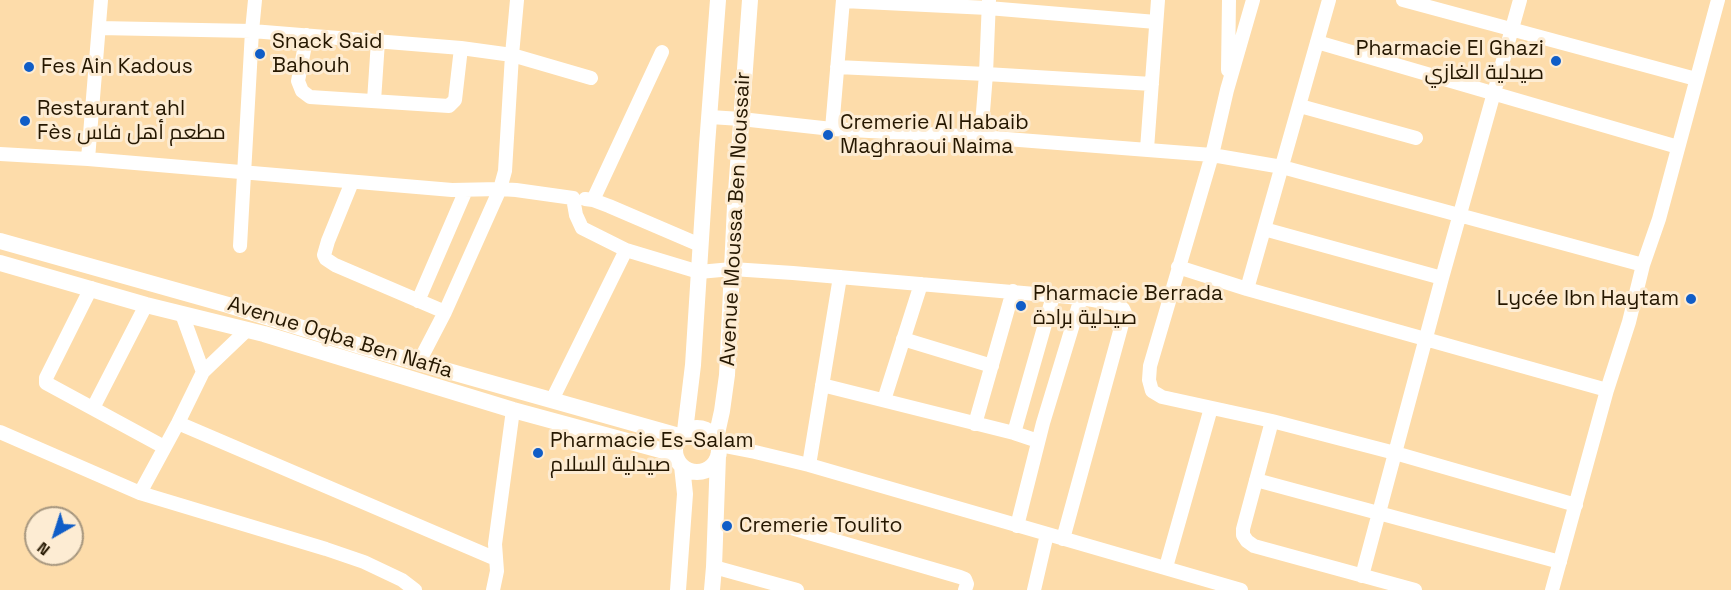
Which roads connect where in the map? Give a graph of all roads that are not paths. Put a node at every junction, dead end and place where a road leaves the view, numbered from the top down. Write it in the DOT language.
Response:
graph roads {
  1 [pos="101,0"];
  2 [pos="255,0"];
  3 [pos="517,0"];
  4 [pos="718,0"];
  5 [pos="750,0"];
  6 [pos="843,0"];
  7 [pos="1158,0"];
  8 [pos="1229,0"];
  9 [pos="1253,0"];
  10 [pos="1329,0"];
  11 [pos="1403,0"];
  12 [pos="1520,0"];
  13 [pos="1718,0"];
  14 [pos="989,4"];
  15 [pos="1156,22"];
  16 [pos="99,28"];
  17 [pos="1512,30"];
  18 [pos="252,31"];
  19 [pos="307,35"];
  20 [pos="378,41"];
  21 [pos="1317,42"];
  22 [pos="461,48"];
  23 [pos="662,51"];
  24 [pos="512,56"];
  25 [pos="837,68"];
  26 [pos="986,74"];
  27 [pos="591,78"];
  28 [pos="1696,79"];
  29 [pos="1152,84"];
  30 [pos="1227,90"];
  31 [pos="1495,93"];
  32 [pos="374,101"];
  33 [pos="1300,106"];
  34 [pos="710,117"];
  35 [pos="741,119"];
  36 [pos="832,129"];
  37 [pos="981,137"];
  38 [pos="1416,138"];
  39 [pos="1678,147"];
  40 [pos="1147,149"];
  41 [pos="0,154"];
  42 [pos="1212,155"];
  43 [pos="88,159"];
  44 [pos="1282,167"];
  45 [pos="244,173"];
  46 [pos="352,182"];
  47 [pos="500,189"];
  48 [pos="466,190"];
  49 [pos="573,198"];
  50 [pos="593,200"];
  51 [pos="1460,214"];
  52 [pos="1264,229"];
  53 [pos="0,240"];
  54 [pos="700,245"];
  55 [pos="240,246"];
  56 [pos="627,250"];
  57 [pos="0,263"];
  58 [pos="1643,265"];
  59 [pos="1178,267"];
  60 [pos="732,269"];
  61 [pos="699,272"];
  62 [pos="840,277"];
  63 [pos="1442,278"];
  64 [pos="921,284"];
  65 [pos="91,288"];
  66 [pos="1247,289"];
  67 [pos="1013,291"];
  68 [pos="1053,296"];
  69 [pos="1081,298"];
  70 [pos="418,301"];
  71 [pos="146,305"];
  72 [pos="445,312"];
  73 [pos="182,314"];
  74 [pos="247,330"];
  75 [pos="903,339"];
  76 [pos="1426,339"];
  77 [pos="419,362"];
  78 [pos="992,366"];
  79 [pos="203,372"];
  80 [pos="822,385"];
  81 [pos="1607,390"];
  82 [pos="552,400"];
  83 [pos="884,400"];
  84 [pos="93,408"];
  85 [pos="1211,408"];
  86 [pos="513,410"];
  87 [pos="1272,422"];
  88 [pos="178,423"];
  89 [pos="975,424"];
  90 [pos="0,432"];
  91 [pos="1014,433"];
  92 [pos="682,434"];
  93 [pos="1038,441"];
  94 [pos="164,447"];
  95 [pos="718,447"];
  96 [pos="1395,453"];
  97 [pos="678,460"];
  98 [pos="809,465"];
  99 [pos="1256,480"];
  100 [pos="140,493"];
  101 [pos="1576,505"];
  102 [pos="1378,514"];
  103 [pos="781,525"];
  104 [pos="1017,526"];
  105 [pos="1047,534"];
  106 [pos="1063,539"];
  107 [pos="496,559"];
  108 [pos="1560,562"];
  109 [pos="714,567"];
  110 [pos="1166,567"];
  111 [pos="1191,575"];
  112 [pos="1362,576"];
  113 [pos="415,590"];
  114 [pos="493,590"];
  115 [pos="678,590"];
  116 [pos="712,590"];
  117 [pos="797,590"];
  118 [pos="965,590"];
  119 [pos="1034,590"];
  120 [pos="1187,590"];
  121 [pos="1241,590"];
  122 [pos="1415,590"];
  123 [pos="1552,590"];
  1 -- 16 [label="street"];
  2 -- 18 [label="street"];
  3 -- 24 [label="street"];
  4 -- 34 [label="street, Avenue Moussa Ben Noussair"];
  5 -- 35 [label="street, Avenue Moussa Ben Noussair"];
  6 -- 14 [label="street"];
  6 -- 25 [label="street"];
  7 -- 15 [label="street"];
  8 -- 30 [label="street"];
  9 -- 30 [label="street"];
  10 -- 21 [label="street"];
  11 -- 17 [label="street"];
  12 -- 17 [label="street"];
  13 -- 28 [label="street"];
  14 -- 15 [label="street"];
  14 -- 26 [label="street"];
  15 -- 29 [label="street"];
  16 -- 18 [label="street"];
  16 -- 43 [label="street"];
  17 -- 28 [label="street"];
  17 -- 31 [label="street"];
  18 -- 19 [label="street"];
  18 -- 45 [label="street"];
  19 -- 20 [label="street"];
  19 -- 32 [label="street"];
  20 -- 22 [label="street"];
  20 -- 32 [label="street"];
  21 -- 31 [label="street"];
  21 -- 33 [label="street"];
  22 -- 24 [label="street"];
  22 -- 32 [label="street"];
  23 -- 50 [label="street"];
  24 -- 27 [label="street"];
  24 -- 47 [label="street"];
  25 -- 26 [label="street"];
  25 -- 36 [label="street"];
  26 -- 29 [label="street"];
  26 -- 37 [label="street"];
  28 -- 39 [label="street"];
  29 -- 40 [label="street"];
  30 -- 42 [label="street"];
  31 -- 39 [label="street"];
  31 -- 51 [label="street"];
  33 -- 38 [label="street"];
  33 -- 44 [label="street"];
  34 -- 35 [label="street"];
  34 -- 54 [label="street, Avenue Moussa Ben Noussair"];
  35 -- 36 [label="street"];
  35 -- 60 [label="street, Avenue Moussa Ben Noussair"];
  36 -- 37 [label="street"];
  37 -- 40 [label="street"];
  39 -- 58 [label="street"];
  40 -- 42 [label="street"];
  41 -- 43 [label="street"];
  42 -- 44 [label="street"];
  42 -- 59 [label="street"];
  43 -- 45 [label="street"];
  44 -- 51 [label="street"];
  44 -- 52 [label="street"];
  45 -- 46 [label="street"];
  45 -- 55 [label="street"];
  46 -- 48 [label="street"];
  46 -- 70 [label="street"];
  47 -- 48 [label="street"];
  47 -- 49 [label="street"];
  47 -- 72 [label="street"];
  48 -- 70 [label="street"];
  49 -- 50 [label="street"];
  49 -- 56 [label="street"];
  50 -- 54 [label="street"];
  51 -- 58 [label="street"];
  51 -- 63 [label="street"];
  52 -- 63 [label="street"];
  52 -- 66 [label="street"];
  53 -- 77 [label="street, Avenue Oqba Ben Nafia"];
  54 -- 61 [label="street, Avenue Moussa Ben Noussair"];
  56 -- 61 [label="street"];
  56 -- 82 [label="street"];
  57 -- 65 [label="street, Avenue Oqba Ben Nafia"];
  58 -- 81 [label="street"];
  59 -- 66 [label="street"];
  59 -- 85 [label="street"];
  60 -- 61 [label="street"];
  60 -- 62 [label="street"];
  60 -- 95 [label="street, Avenue Moussa Ben Noussair"];
  61 -- 92 [label="street, Avenue Moussa Ben Noussair"];
  62 -- 64 [label="street"];
  62 -- 80 [label="street"];
  63 -- 76 [label="street"];
  64 -- 67 [label="street"];
  64 -- 75 [label="street"];
  65 -- 71 [label="street, Avenue Oqba Ben Nafia"];
  65 -- 84 [label="street"];
  66 -- 76 [label="street"];
  67 -- 68 [label="street"];
  67 -- 78 [label="street"];
  68 -- 69 [label="street"];
  68 -- 91 [label="street"];
  69 -- 93 [label="street"];
  69 -- 106 [label="street"];
  70 -- 72 [label="street"];
  71 -- 73 [label="street, Avenue Oqba Ben Nafia"];
  71 -- 84 [label="street"];
  72 -- 77 [label="street"];
  73 -- 74 [label="street, Avenue Oqba Ben Nafia"];
  73 -- 79 [label="street"];
  74 -- 79 [label="street"];
  74 -- 86 [label="street, Avenue Oqba Ben Nafia"];
  75 -- 78 [label="street"];
  75 -- 83 [label="street"];
  76 -- 81 [label="street"];
  76 -- 96 [label="street"];
  77 -- 82 [label="street, Avenue Oqba Ben Nafia"];
  78 -- 89 [label="street"];
  79 -- 88 [label="street"];
  80 -- 83 [label="street"];
  80 -- 98 [label="street"];
  81 -- 101 [label="street"];
  82 -- 92 [label="street, Avenue Oqba Ben Nafia"];
  83 -- 89 [label="street"];
  84 -- 94 [label="street"];
  85 -- 87 [label="street"];
  85 -- 110 [label="street"];
  86 -- 97 [label="street, Avenue Oqba Ben Nafia"];
  86 -- 107 [label="street"];
  87 -- 96 [label="street"];
  87 -- 99 [label="street"];
  88 -- 94 [label="street"];
  88 -- 107 [label="street"];
  89 -- 91 [label="street"];
  90 -- 100 [label="street"];
  91 -- 93 [label="street"];
  92 -- 95 [label="street"];
  92 -- 97 [label="street"];
  93 -- 104 [label="street"];
  94 -- 100 [label="street"];
  95 -- 97 [label="street"];
  95 -- 98 [label="street"];
  95 -- 109 [label="street, Avenue Moussa Ben Noussair"];
  96 -- 101 [label="street"];
  96 -- 102 [label="street"];
  97 -- 115 [label="street"];
  98 -- 104 [label="street"];
  99 -- 102 [label="street"];
  99 -- 112 [label="street"];
  100 -- 113 [label="street"];
  101 -- 108 [label="street"];
  102 -- 108 [label="street"];
  102 -- 112 [label="street"];
  103 -- 118 [label="street"];
  104 -- 105 [label="street"];
  105 -- 106 [label="street"];
  105 -- 119 [label="street"];
  106 -- 110 [label="street"];
  107 -- 114 [label="street"];
  108 -- 123 [label="street"];
  109 -- 116 [label="street, Avenue Moussa Ben Noussair"];
  109 -- 117 [label="street"];
  110 -- 111 [label="street"];
  111 -- 120 [label="street"];
  111 -- 121 [label="street"];
  112 -- 122 [label="street"];
}
